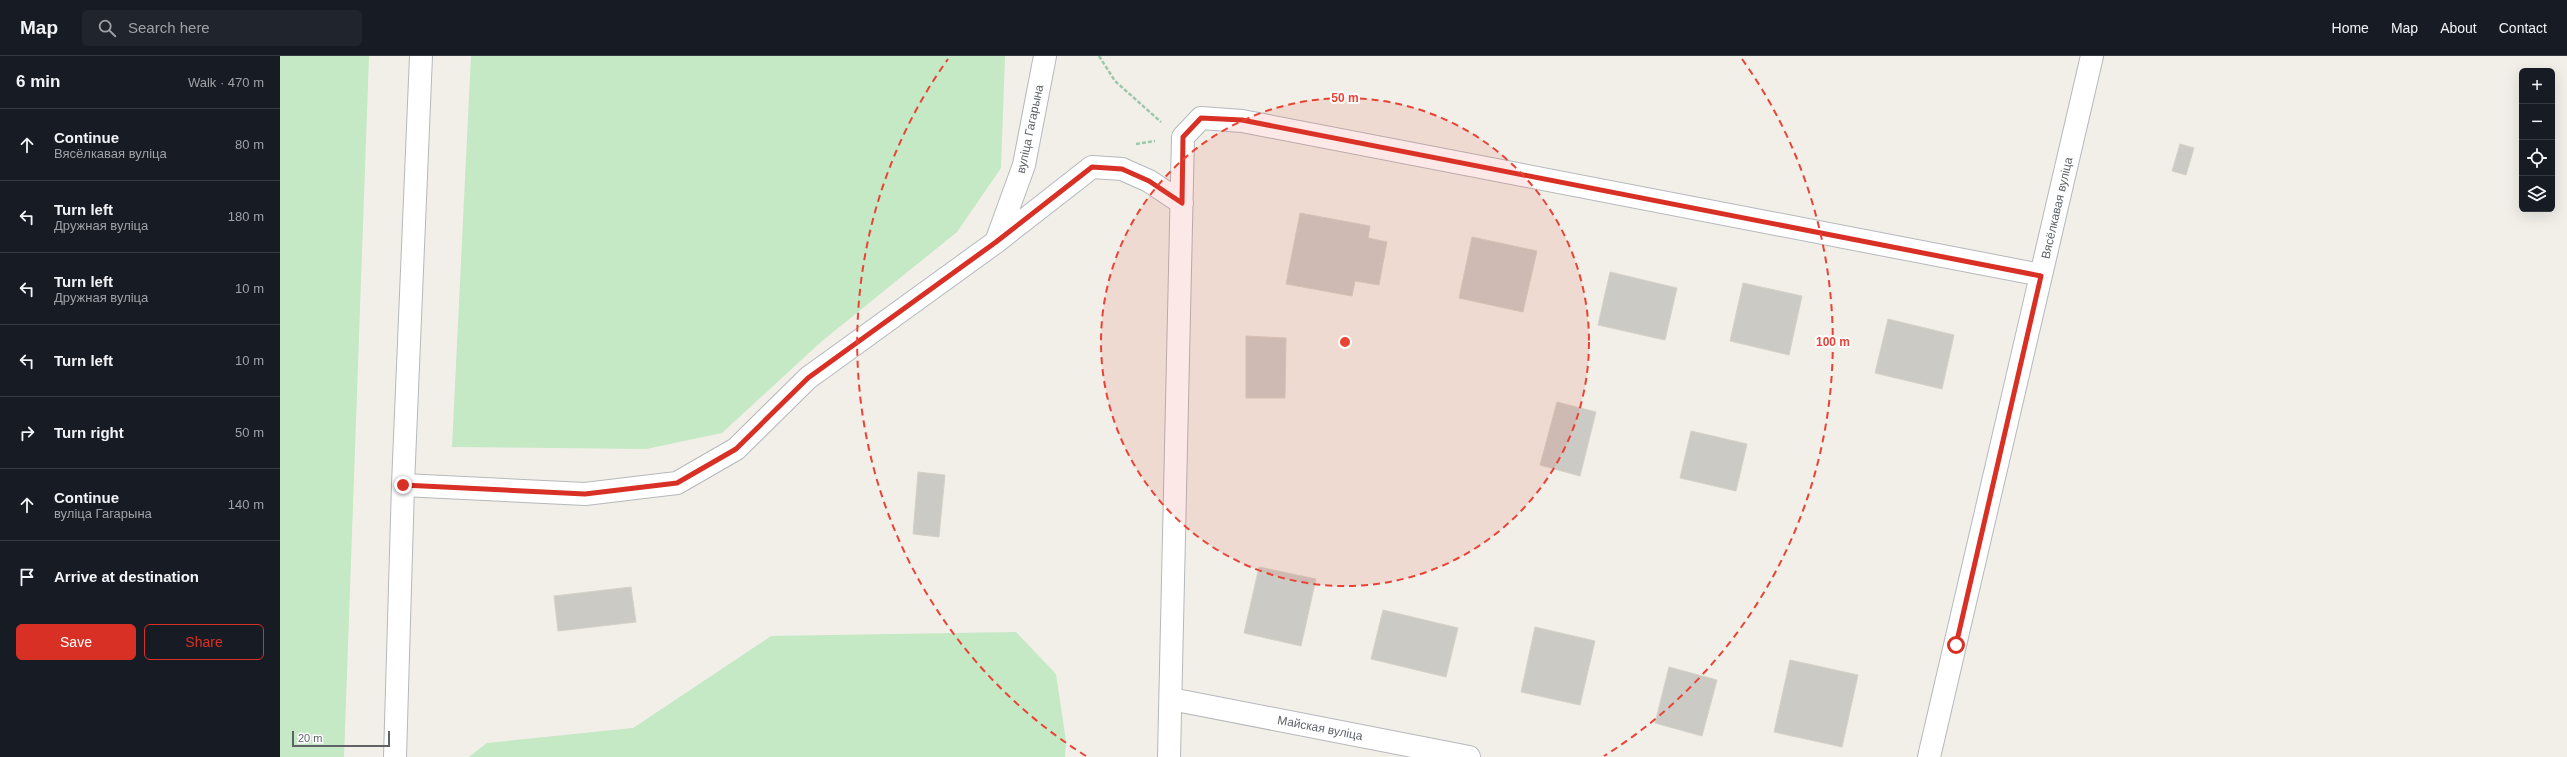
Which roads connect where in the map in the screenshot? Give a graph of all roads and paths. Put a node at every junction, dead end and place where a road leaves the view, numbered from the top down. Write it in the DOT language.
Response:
graph roads {
  1 [pos="421,56"];
  2 [pos="1045,56"];
  3 [pos="1099,56"];
  4 [pos="2092,56"];
  5 [pos="1183,137"];
  6 [pos="1182,203"];
  7 [pos="996,242"];
  8 [pos="2041,276"];
  9 [pos="403,485"];
  10 [pos="1171,699"];
  11 [pos="395,757"];
  12 [pos="1169,757"];
  13 [pos="1469,757"];
  14 [pos="1929,757"];
  1 -- 9 [label="street"];
  2 -- 7 [label="street, вуліца Гагарына"];
  3 -- 5 [label="path"];
  4 -- 8 [label="street, Вясёлкавая вуліца"];
  5 -- 6 [label="street"];
  5 -- 8 [label="street"];
  6 -- 7 [label="street"];
  6 -- 10 [label="street"];
  7 -- 9 [label="street"];
  8 -- 14 [label="street, Вясёлкавая вуліца"];
  9 -- 11 [label="street"];
  10 -- 12 [label="street"];
  10 -- 13 [label="street, Майская вуліца"];
}
